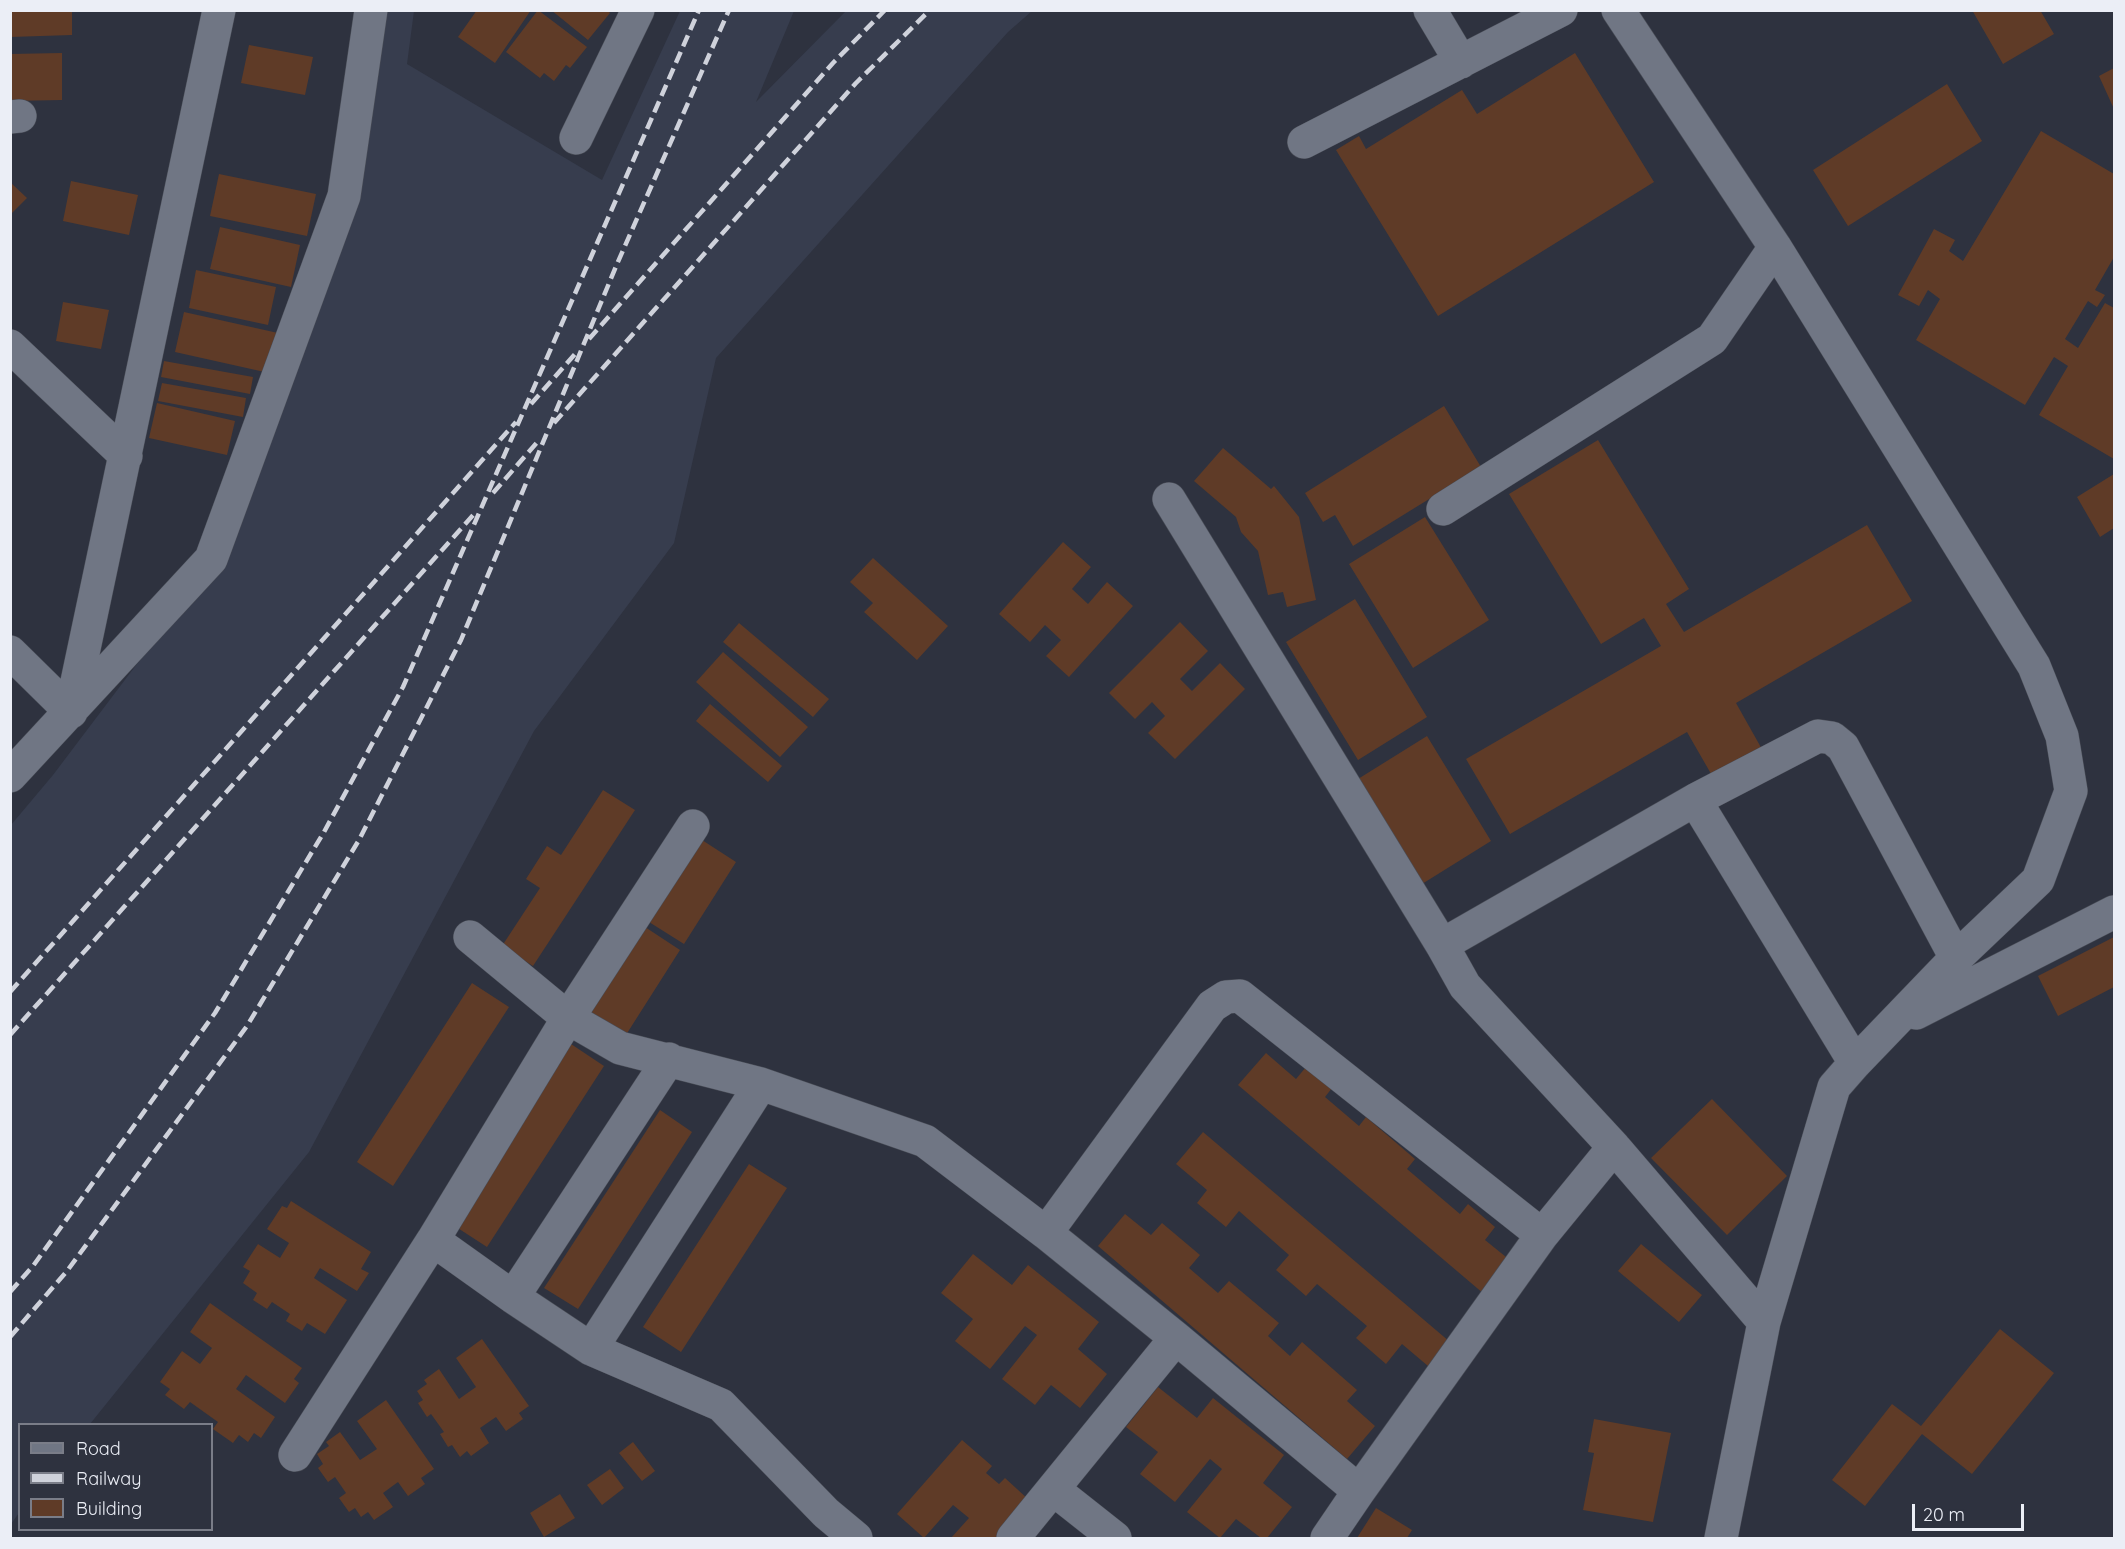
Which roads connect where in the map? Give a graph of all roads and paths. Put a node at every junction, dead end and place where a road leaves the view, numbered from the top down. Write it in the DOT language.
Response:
graph roads {
  1 [pos="219,10"];
  2 [pos="371,10"];
  3 [pos="638,10"];
  4 [pos="1430,10"];
  5 [pos="1562,10"];
  6 [pos="1618,10"];
  7 [pos="1461,62"];
  8 [pos="576,138"];
  9 [pos="1304,142"];
  10 [pos="1775,247"];
  11 [pos="10,346"];
  12 [pos="126,456"];
  13 [pos="1169,499"];
  14 [pos="1443,509"];
  15 [pos="10,652"];
  16 [pos="71,712"];
  17 [pos="10,776"];
  18 [pos="1695,800"];
  19 [pos="693,826"];
  20 [pos="2115,912"];
  21 [pos="470,937"];
  22 [pos="1442,945"];
  23 [pos="1956,958"];
  24 [pos="568,1018"];
  25 [pos="1893,1024"];
  26 [pos="669,1059"];
  27 [pos="1855,1063"];
  28 [pos="761,1084"];
  29 [pos="1614,1147"];
  30 [pos="1046,1233"];
  31 [pos="1542,1235"];
  32 [pos="434,1240"];
  33 [pos="513,1297"];
  34 [pos="1764,1322"];
  35 [pos="1176,1338"];
  36 [pos="591,1349"];
  37 [pos="295,1455"];
  38 [pos="1053,1490"];
  39 [pos="1359,1491"];
  40 [pos="830,1526"];
  41 [pos="856,1539"];
  42 [pos="1013,1539"];
  43 [pos="1115,1539"];
  44 [pos="1327,1539"];
  45 [pos="1720,1539"];
  1 -- 12 [label="street"];
  2 -- 16 [label="street"];
  3 -- 8 [label="street"];
  4 -- 7 [label="street"];
  5 -- 7 [label="street"];
  6 -- 10 [label="street"];
  7 -- 9 [label="street"];
  10 -- 14 [label="street"];
  10 -- 23 [label="street"];
  11 -- 12 [label="street"];
  12 -- 16 [label="street"];
  13 -- 22 [label="street"];
  15 -- 16 [label="street"];
  16 -- 17 [label="street"];
  18 -- 22 [label="street"];
  18 -- 23 [label="street"];
  18 -- 27 [label="street"];
  19 -- 24 [label="street"];
  20 -- 25 [label="street"];
  21 -- 24 [label="street"];
  22 -- 29 [label="street"];
  23 -- 25 [label="street"];
  24 -- 26 [label="street"];
  24 -- 32 [label="street"];
  25 -- 27 [label="street"];
  26 -- 28 [label="street"];
  26 -- 33 [label="street"];
  27 -- 34 [label="street"];
  28 -- 30 [label="street"];
  28 -- 36 [label="street"];
  29 -- 31 [label="street"];
  29 -- 34 [label="street"];
  30 -- 31 [label="street"];
  30 -- 35 [label="street"];
  31 -- 39 [label="street"];
  32 -- 33 [label="street"];
  32 -- 37 [label="street"];
  33 -- 36 [label="street"];
  34 -- 45 [label="street"];
  35 -- 38 [label="street"];
  35 -- 39 [label="street"];
  36 -- 40 [label="street"];
  38 -- 42 [label="street"];
  38 -- 43 [label="street"];
  39 -- 44 [label="street"];
  40 -- 41 [label="street"];
}
